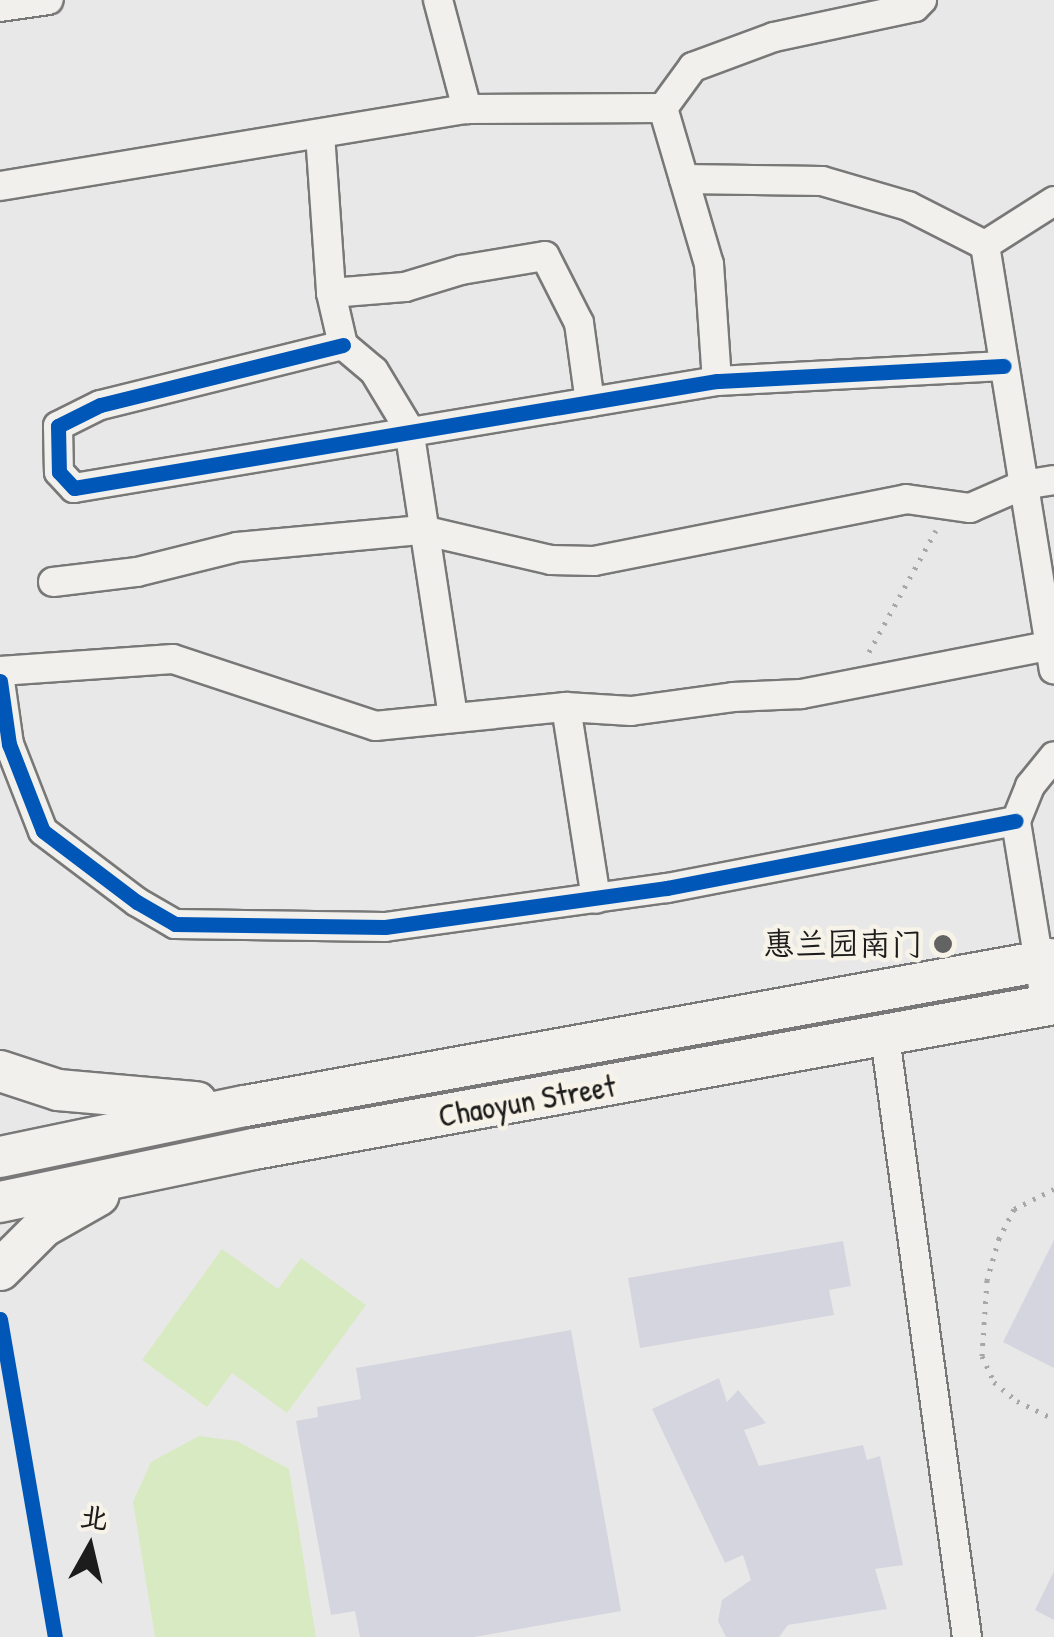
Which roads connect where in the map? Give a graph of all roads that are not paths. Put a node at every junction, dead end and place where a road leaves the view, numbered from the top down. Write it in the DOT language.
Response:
graph roads {
  1 [pos="48,0"];
  2 [pos="438,0"];
  3 [pos="922,0"];
  4 [pos="0,7"];
  5 [pos="663,108"];
  6 [pos="466,110"];
  7 [pos="320,134"];
  8 [pos="684,179"];
  9 [pos="0,186"];
  10 [pos="1050,211"];
  11 [pos="985,245"];
  12 [pos="332,293"];
  13 [pos="344,345"];
  14 [pos="1004,366"];
  15 [pos="716,381"];
  16 [pos="590,402"];
  17 [pos="410,429"];
  18 [pos="1054,480"];
  19 [pos="1023,485"];
  20 [pos="422,530"];
  21 [pos="53,582"];
  22 [pos="1052,658"];
  23 [pos="0,671"];
  24 [pos="0,681"];
  25 [pos="566,707"];
  26 [pos="453,718"];
  27 [pos="1054,756"];
  28 [pos="1016,821"];
  29 [pos="596,899"];
  30 [pos="1046,961"];
  31 [pos="1050,1004"];
  32 [pos="885,1037"];
  33 [pos="0,1070"];
  34 [pos="245,1106"];
  35 [pos="0,1157"];
  36 [pos="148,1171"];
  37 [pos="0,1202"];
  38 [pos="0,1270"];
  39 [pos="967,1637"];
  1 -- 4 [label="street"];
  2 -- 6 [label="street"];
  3 -- 5 [label="street"];
  5 -- 6 [label="street"];
  5 -- 8 [label="street"];
  6 -- 7 [label="street"];
  7 -- 9 [label="street"];
  7 -- 12 [label="street"];
  8 -- 11 [label="street"];
  8 -- 15 [label="street"];
  10 -- 11 [label="street"];
  11 -- 14 [label="street"];
  12 -- 13 [label="street"];
  12 -- 16 [label="street"];
  13 -- 17 [label="street"];
  13 -- 17 [label="street"];
  14 -- 15 [label="street"];
  14 -- 19 [label="street"];
  15 -- 16 [label="street"];
  16 -- 17 [label="street"];
  17 -- 20 [label="street"];
  18 -- 19 [label="street"];
  19 -- 20 [label="street"];
  19 -- 22 [label="street"];
  20 -- 21 [label="street"];
  20 -- 26 [label="street"];
  22 -- 25 [label="street"];
  23 -- 26 [label="street"];
  24 -- 29 [label="street"];
  25 -- 26 [label="street"];
  25 -- 29 [label="street"];
  27 -- 28 [label="street"];
  28 -- 29 [label="street"];
  28 -- 30 [label="street"];
  30 -- 31 [label="street"];
  30 -- 34 [label="main road, Chaoyun Street"];
  31 -- 32 [label="main road, Chaoyun Street"];
  32 -- 36 [label="main road, Chaoyun Street"];
  32 -- 39 [label="street"];
  33 -- 34 [label="main road"];
  34 -- 35 [label="main road, Chaoyun Street"];
  36 -- 37 [label="main road, Chaoyun Street"];
  36 -- 38 [label="main road"];
}
